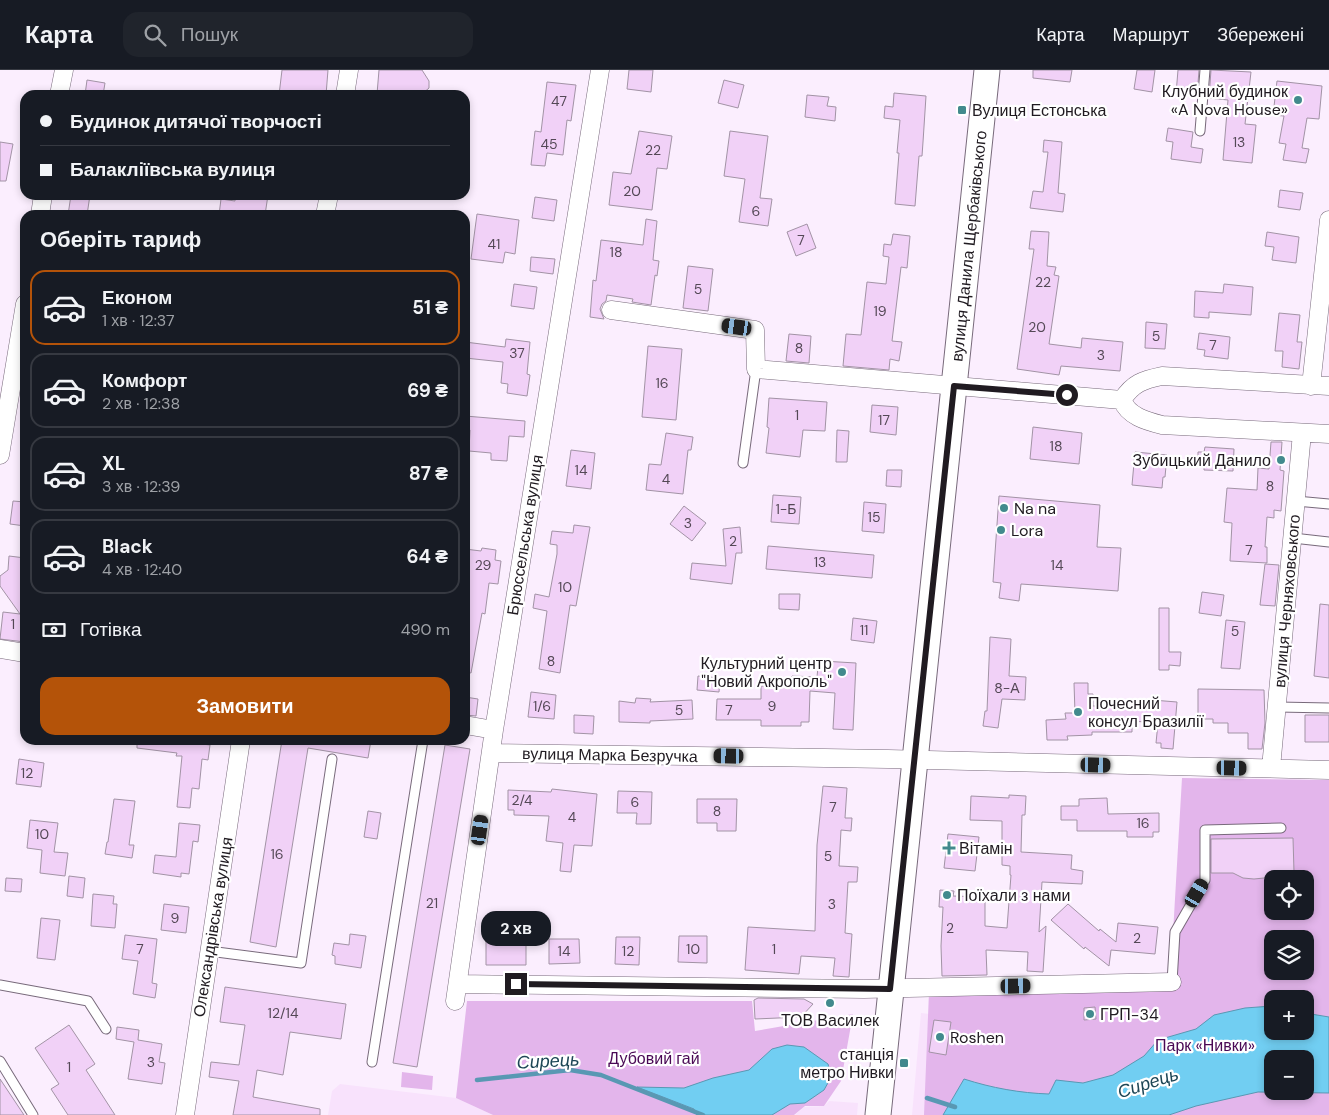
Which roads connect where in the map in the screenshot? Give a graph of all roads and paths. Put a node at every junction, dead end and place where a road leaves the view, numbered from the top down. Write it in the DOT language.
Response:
graph roads {
  1 [pos="64,70"];
  2 [pos="349,70"];
  3 [pos="600,70"];
  4 [pos="986,70"];
  5 [pos="1205,70"];
  6 [pos="61,90"];
  7 [pos="346,90"];
  8 [pos="1200,130"];
  9 [pos="1329,220"];
  10 [pos="611,310"];
  11 [pos="20,334"];
  12 [pos="756,369"];
  13 [pos="954,386"];
  14 [pos="1311,386"];
  15 [pos="1329,386"];
  16 [pos="1122,400"];
  17 [pos="1302,433"];
  18 [pos="1329,434"];
  19 [pos="0,455"];
  20 [pos="743,463"];
  21 [pos="1296,501"];
  22 [pos="1329,504"];
  23 [pos="1293,538"];
  24 [pos="1329,542"];
  25 [pos="0,649"];
  26 [pos="20,652"];
  27 [pos="1278,707"];
  28 [pos="1329,708"];
  29 [pos="470,726"];
  30 [pos="494,730"];
  31 [pos="240,745"];
  32 [pos="422,745"];
  33 [pos="491,753"];
  34 [pos="332,759"];
  35 [pos="915,761"];
  36 [pos="1271,768"];
  37 [pos="1329,770"];
  38 [pos="1281,828"];
  39 [pos="209,951"];
  40 [pos="1172,982"];
  41 [pos="458,984"];
  42 [pos="0,985"];
  43 [pos="890,989"];
  44 [pos="455,1001"];
  45 [pos="106,1029"];
  46 [pos="0,1061"];
  47 [pos="372,1062"];
  48 [pos="877,1113"];
  49 [pos="34,1115"];
  50 [pos="185,1115"];
  1 -- 6 [label="street"];
  2 -- 7 [label="street"];
  3 -- 30 [label="street, Брюссельська вулиця"];
  4 -- 13 [label="main road, вулиця Данила Щербаківського"];
  5 -- 8 [label="lane"];
  9 -- 14 [label="street"];
  10 -- 12 [label="street"];
  11 -- 19 [label="street"];
  12 -- 13 [label="street"];
  12 -- 20 [label="lane"];
  13 -- 16 [label="street"];
  13 -- 35 [label="main road, вулиця Данила Щербаківського"];
  14 -- 15 [label="street"];
  14 -- 16 [label="street"];
  16 -- 17 [label="street"];
  17 -- 18 [label="street"];
  17 -- 21 [label="street, вулиця Черняховського"];
  21 -- 22 [label="lane"];
  21 -- 23 [label="street, вулиця Черняховського"];
  23 -- 24 [label="lane"];
  23 -- 27 [label="street, вулиця Черняховського"];
  25 -- 26 [label="street"];
  27 -- 28 [label="lane"];
  27 -- 36 [label="street, вулиця Черняховського"];
  29 -- 30 [label="street"];
  30 -- 33 [label="street, Брюссельська вулиця"];
  31 -- 39 [label="street, Олександрівська вулиця"];
  32 -- 47 [label="lane"];
  33 -- 35 [label="street, вулиця Марка Безручка"];
  33 -- 41 [label="street, Брюссельська вулиця"];
  34 -- 39 [label="lane"];
  35 -- 36 [label="street, вулиця Марка Безручка"];
  35 -- 43 [label="main road, вулиця Данила Щербаківського"];
  36 -- 37 [label="street, вулиця Марка Безручка"];
  38 -- 40 [label="lane"];
  39 -- 50 [label="street, Олександрівська вулиця"];
  40 -- 43 [label="street"];
  41 -- 43 [label="street"];
  41 -- 44 [label="street, Брюссельська вулиця"];
  42 -- 45 [label="lane"];
  43 -- 48 [label="main road, вулиця Данила Щербаківського"];
  46 -- 49 [label="lane"];
}
